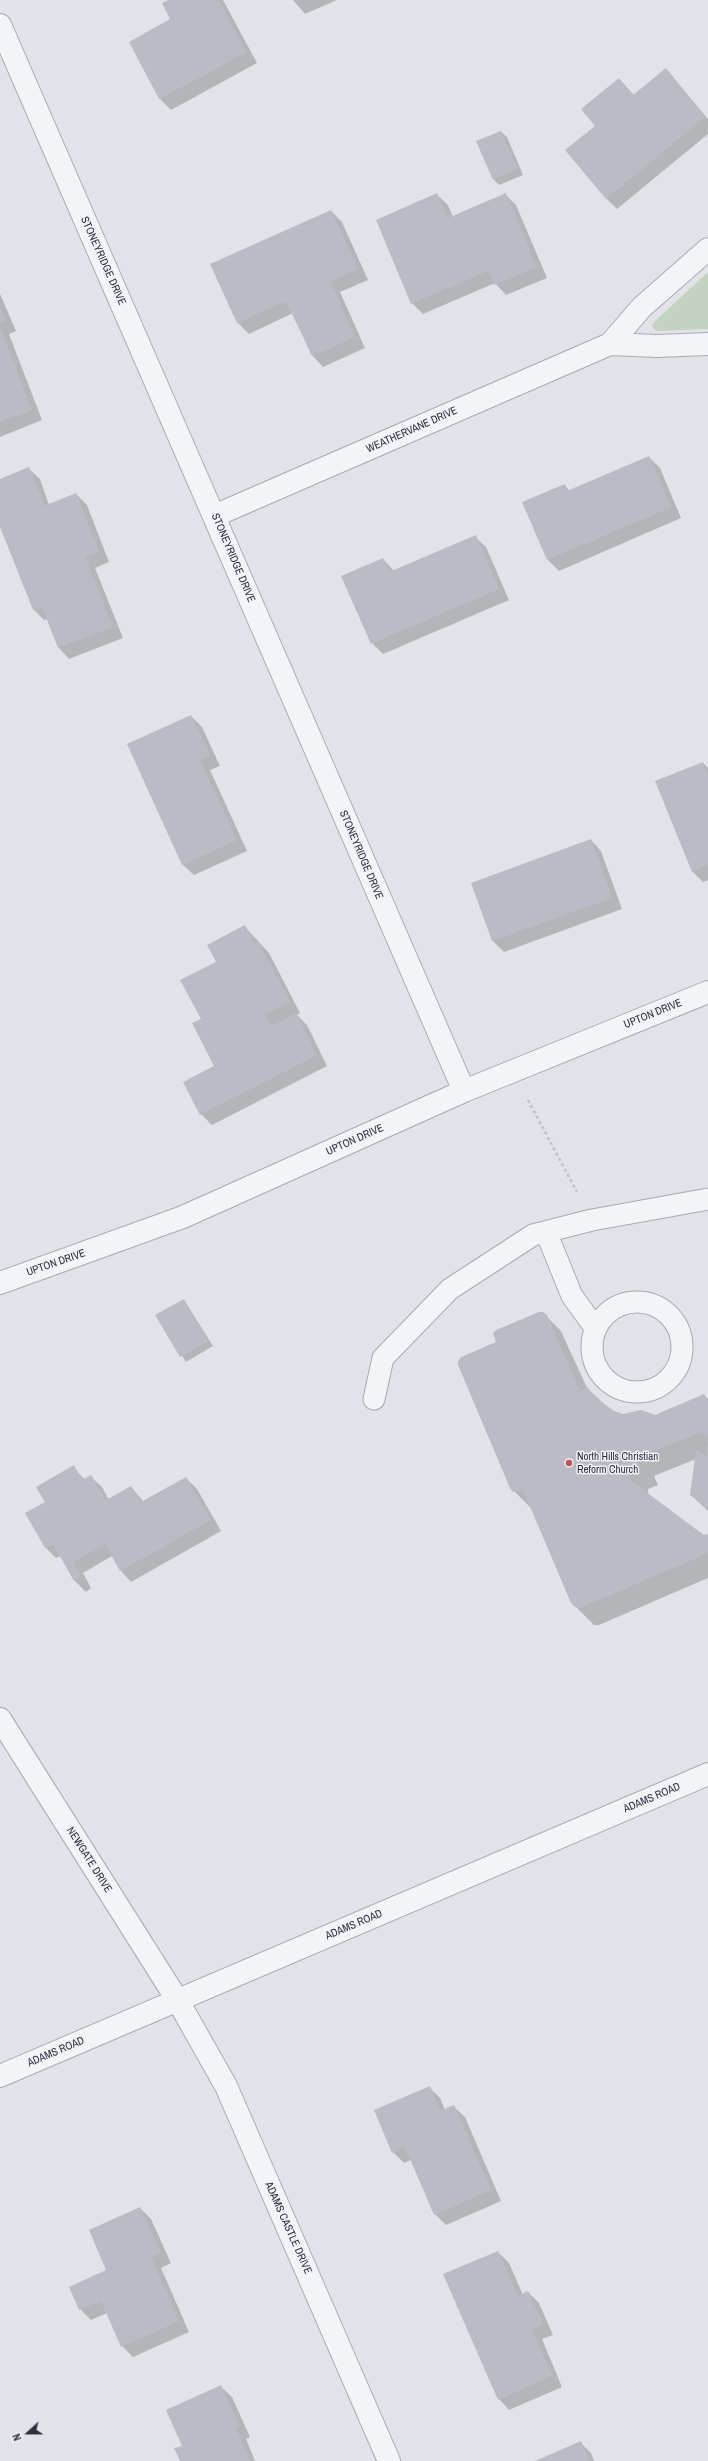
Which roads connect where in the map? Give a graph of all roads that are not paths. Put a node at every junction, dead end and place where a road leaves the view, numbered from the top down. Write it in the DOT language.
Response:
graph roads {
  1 [pos="0,25"];
  2 [pos="708,249"];
  3 [pos="610,344"];
  4 [pos="708,344"];
  5 [pos="214,516"];
  6 [pos="708,992"];
  7 [pos="464,1091"];
  8 [pos="708,1199"];
  9 [pos="546,1232"];
  10 [pos="0,1282"];
  11 [pos="596,1328"];
  12 [pos="374,1399"];
  13 [pos="0,1719"];
  14 [pos="708,1774"];
  15 [pos="178,2001"];
  16 [pos="0,2076"];
  17 [pos="389,2461"];
  1 -- 5 [label="street, STONEYRIDGE DRIVE"];
  2 -- 3 [label="street, WEATHERVANE DRIVE"];
  3 -- 4 [label="street, WEATHERVANE DRIVE"];
  3 -- 5 [label="street, WEATHERVANE DRIVE"];
  5 -- 7 [label="street, STONEYRIDGE DRIVE"];
  6 -- 7 [label="street, UPTON DRIVE"];
  7 -- 10 [label="street, UPTON DRIVE"];
  8 -- 9 [label="lane"];
  9 -- 11 [label="lane"];
  9 -- 12 [label="lane"];
  11 -- 11 [label="lane"];
  13 -- 15 [label="street, NEWGATE DRIVE"];
  14 -- 15 [label="street, ADAMS ROAD"];
  15 -- 16 [label="street, ADAMS ROAD"];
  15 -- 17 [label="street, ADAMS CASTLE DRIVE"];
}
